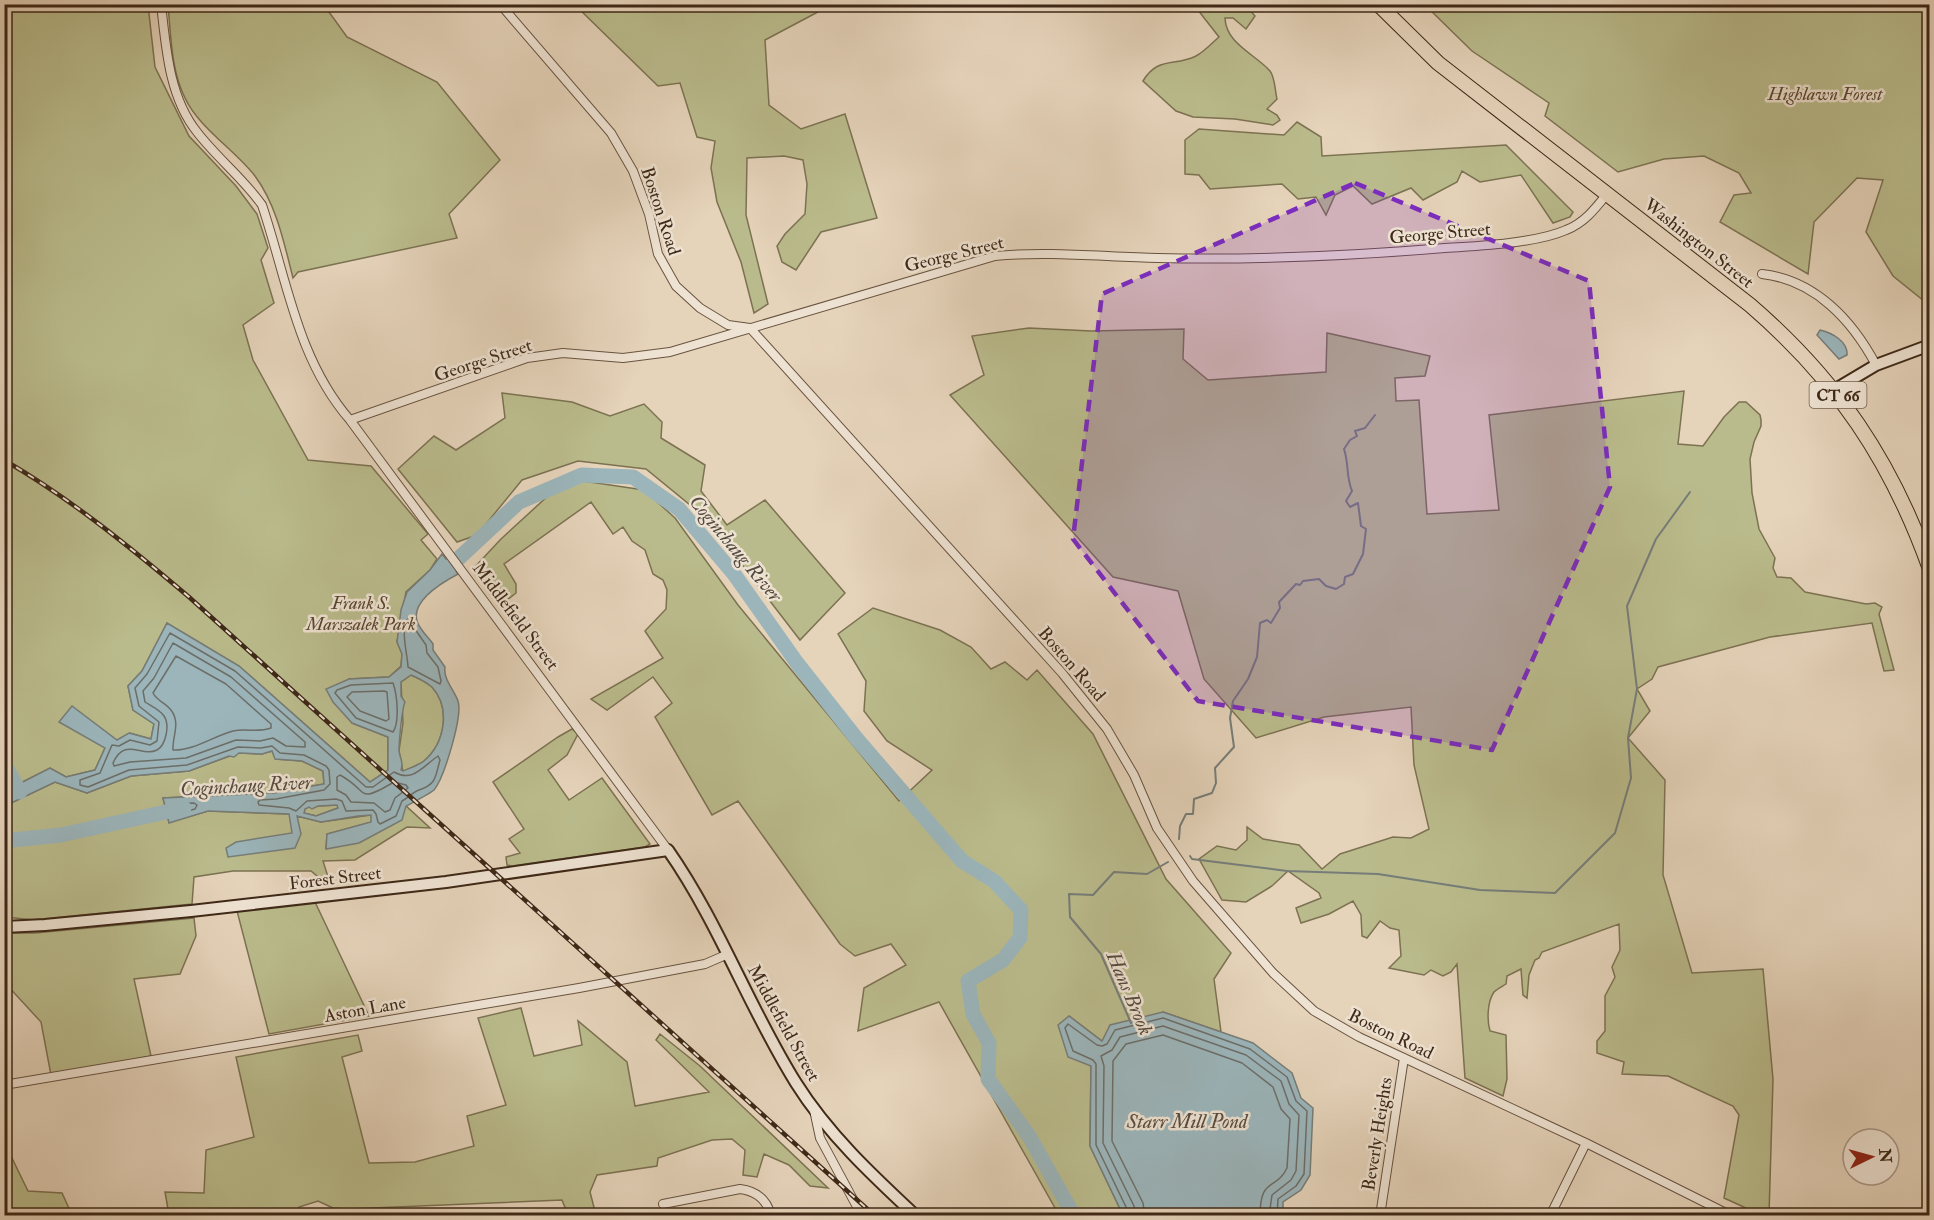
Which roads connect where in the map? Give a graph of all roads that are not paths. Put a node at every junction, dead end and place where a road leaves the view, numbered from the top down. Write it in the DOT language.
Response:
graph roads {
  1 [pos="161,4"];
  2 [pos="500,4"];
  3 [pos="1378,4"];
  4 [pos="1607,194"];
  5 [pos="1762,274"];
  6 [pos="750,328"];
  7 [pos="1929,345"];
  8 [pos="1876,365"];
  9 [pos="1834,390"];
  10 [pos="350,420"];
  11 [pos="1929,569"];
  12 [pos="668,850"];
  13 [pos="4,927"];
  14 [pos="728,954"];
  15 [pos="1404,1058"];
  16 [pos="4,1085"];
  17 [pos="814,1110"];
  18 [pos="1586,1143"];
  19 [pos="663,1204"];
  20 [pos="771,1215"];
  21 [pos="862,1215"];
  22 [pos="916,1215"];
  23 [pos="1380,1215"];
  24 [pos="1550,1215"];
  25 [pos="1732,1215"];
  1 -- 10 [label="street, Middlefield Street"];
  2 -- 6 [label="street, Boston Road"];
  3 -- 4 [label="highway, Washington Street / CT 66"];
  4 -- 6 [label="street, George Street"];
  4 -- 9 [label="highway, Washington Street / CT 66"];
  5 -- 8 [label="street, Washington Street"];
  6 -- 10 [label="street, George Street"];
  6 -- 15 [label="street, Boston Road"];
  7 -- 8 [label="main road"];
  8 -- 9 [label="main road"];
  9 -- 11 [label="highway, Washington Street / CT 66"];
  10 -- 12 [label="street, Middlefield Street"];
  12 -- 13 [label="main road, Forest Street"];
  12 -- 14 [label="main road, Middlefield Street"];
  14 -- 16 [label="street, Aston Lane"];
  14 -- 17 [label="main road, Middlefield Street"];
  15 -- 18 [label="street, Boston Road"];
  15 -- 23 [label="street, Beverly Heights"];
  17 -- 21 [label="street"];
  17 -- 22 [label="main road, Middlefield Street"];
  18 -- 24 [label="street"];
  18 -- 25 [label="street, Boston Road"];
  19 -- 20 [label="street"];
}
